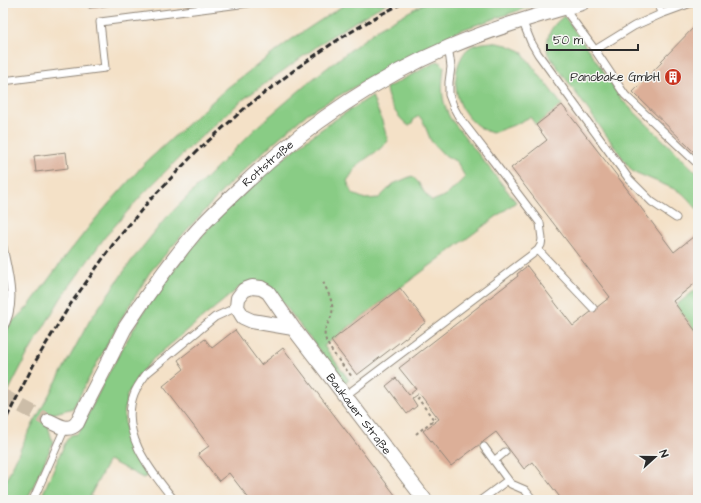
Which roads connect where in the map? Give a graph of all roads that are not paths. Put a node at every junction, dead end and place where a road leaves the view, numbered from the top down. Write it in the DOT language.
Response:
graph roads {
  1 [pos="248,3"];
  2 [pos="582,3"];
  3 [pos="658,3"];
  4 [pos="691,3"];
  5 [pos="566,7"];
  6 [pos="661,14"];
  7 [pos="522,20"];
  8 [pos="448,47"];
  9 [pos="595,50"];
  10 [pos="3,81"];
  11 [pos="698,164"];
  12 [pos="676,218"];
  13 [pos="3,247"];
  14 [pos="538,250"];
  15 [pos="238,307"];
  16 [pos="593,308"];
  17 [pos="3,328"];
  18 [pos="293,328"];
  19 [pos="345,396"];
  20 [pos="49,420"];
  21 [pos="65,428"];
  22 [pos="484,447"];
  23 [pos="505,452"];
  24 [pos="494,461"];
  25 [pos="508,480"];
  26 [pos="34,500"];
  27 [pos="174,500"];
  28 [pos="425,500"];
  29 [pos="481,500"];
  30 [pos="533,500"];
  1 -- 10 [label="lane"];
  2 -- 5 [label="street, Rottstraße"];
  3 -- 6 [label="lane"];
  4 -- 6 [label="lane"];
  5 -- 7 [label="street, Rottstraße"];
  5 -- 9 [label="lane"];
  6 -- 9 [label="lane"];
  7 -- 8 [label="street, Rottstraße"];
  7 -- 12 [label="lane"];
  8 -- 14 [label="lane"];
  8 -- 21 [label="street, Rottstraße"];
  9 -- 11 [label="lane"];
  13 -- 17 [label="lane"];
  14 -- 16 [label="lane"];
  14 -- 19 [label="lane"];
  15 -- 18 [label="street"];
  15 -- 18 [label="street, Baukauer Straße"];
  15 -- 27 [label="lane"];
  18 -- 19 [label="street, Baukauer Straße"];
  19 -- 28 [label="street, Baukauer Straße"];
  20 -- 21 [label="street"];
  21 -- 26 [label="lane"];
  22 -- 24 [label="lane"];
  23 -- 24 [label="lane"];
  24 -- 25 [label="lane"];
  25 -- 29 [label="lane"];
  25 -- 30 [label="lane"];
}
